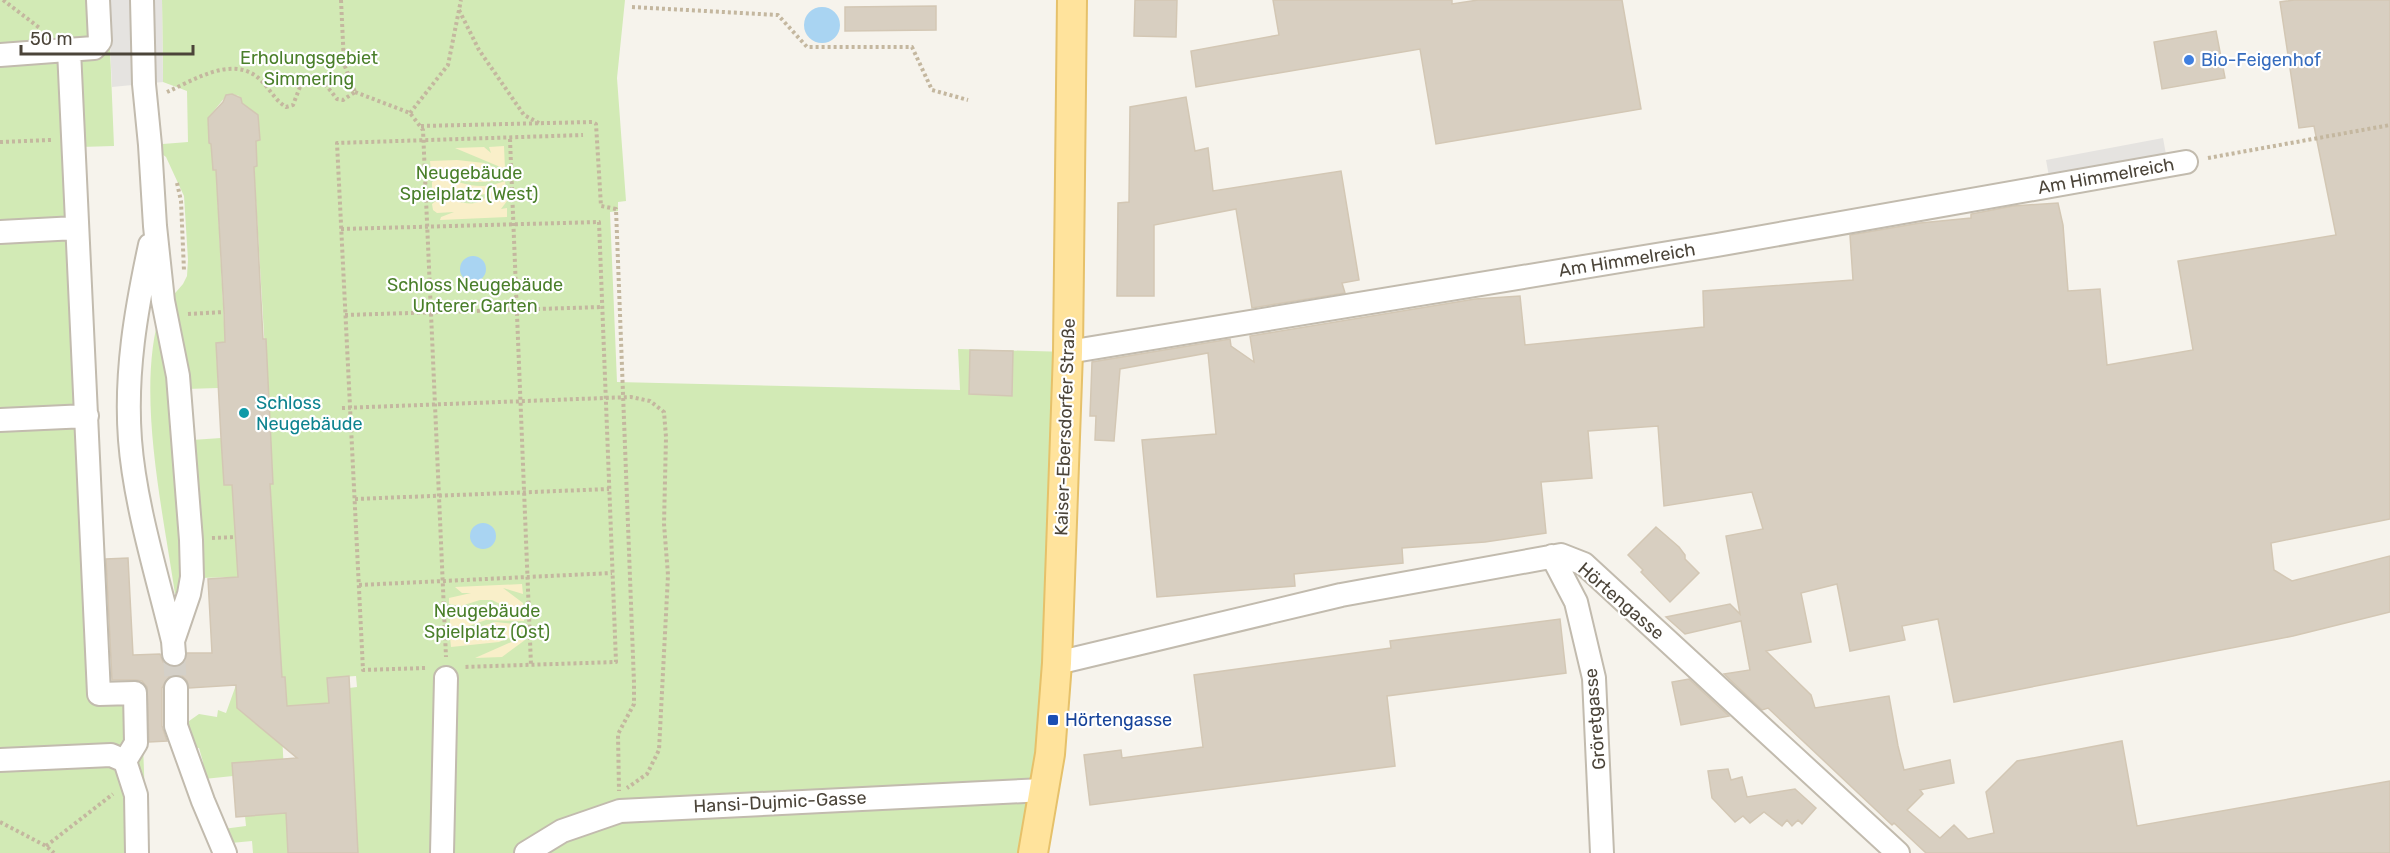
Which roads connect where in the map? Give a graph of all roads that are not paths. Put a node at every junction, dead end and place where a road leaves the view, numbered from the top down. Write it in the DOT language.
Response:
graph roads {
  1 [pos="98,0"];
  2 [pos="142,0"];
  3 [pos="1072,0"];
  4 [pos="69,50"];
  5 [pos="0,54"];
  6 [pos="2186,162"];
  7 [pos="155,226"];
  8 [pos="76,228"];
  9 [pos="0,232"];
  10 [pos="1068,352"];
  11 [pos="87,417"];
  12 [pos="0,420"];
  13 [pos="1552,556"];
  14 [pos="1057,663"];
  15 [pos="446,673"];
  16 [pos="176,688"];
  17 [pos="0,760"];
  18 [pos="129,770"];
  19 [pos="1044,790"];
  20 [pos="136,853"];
  21 [pos="225,853"];
  22 [pos="442,853"];
  23 [pos="526,853"];
  24 [pos="1033,853"];
  25 [pos="1602,853"];
  26 [pos="1898,853"];
  1 -- 4 [label="street"];
  2 -- 7 [label="street"];
  3 -- 10 [label="main road, Kaiser-Ebersdorfer Straße"];
  4 -- 5 [label="street"];
  4 -- 8 [label="street"];
  6 -- 10 [label="street, Am Himmelreich"];
  7 -- 7 [label="street"];
  8 -- 9 [label="street"];
  8 -- 11 [label="street"];
  10 -- 14 [label="main road, Kaiser-Ebersdorfer Straße"];
  11 -- 12 [label="street"];
  11 -- 18 [label="street"];
  13 -- 14 [label="street, Hörtengasse"];
  13 -- 25 [label="street, Gröretgasse"];
  13 -- 26 [label="street, Hörtengasse"];
  14 -- 19 [label="main road, Kaiser-Ebersdorfer Straße"];
  15 -- 22 [label="street"];
  16 -- 21 [label="street"];
  17 -- 18 [label="street"];
  18 -- 20 [label="street"];
  19 -- 23 [label="street, Hansi-Dujmic-Gasse"];
  19 -- 24 [label="main road, Kaiser-Ebersdorfer Straße"];
}
